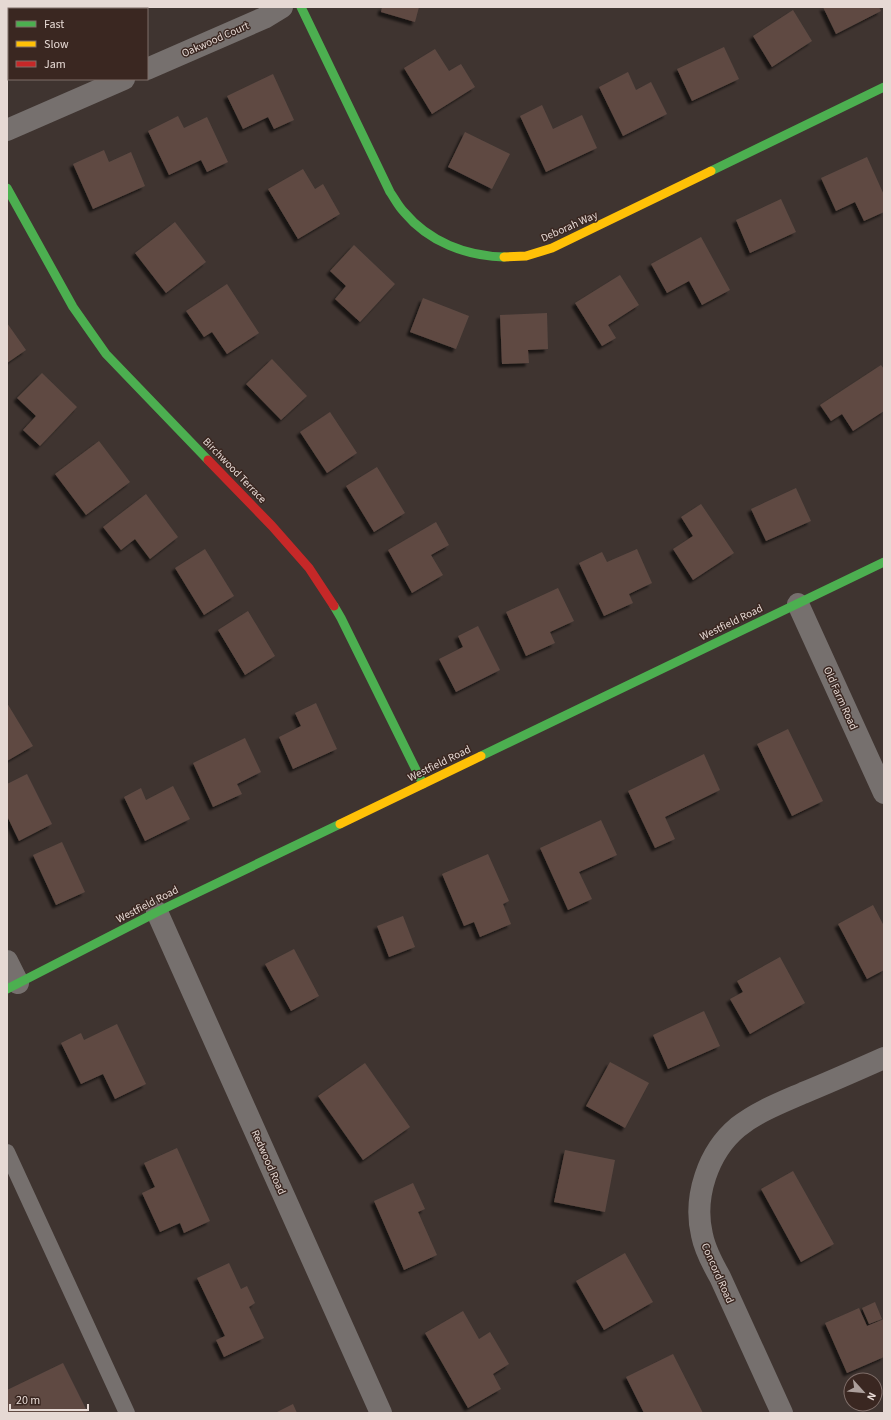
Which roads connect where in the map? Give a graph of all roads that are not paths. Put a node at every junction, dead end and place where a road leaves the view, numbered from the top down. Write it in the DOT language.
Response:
graph roads {
  1 [pos="282,7"];
  2 [pos="302,7"];
  3 [pos="148,69"];
  4 [pos="122,80"];
  5 [pos="884,87"];
  6 [pos="7,130"];
  7 [pos="7,188"];
  8 [pos="884,562"];
  9 [pos="798,604"];
  10 [pos="423,784"];
  11 [pos="884,793"];
  12 [pos="157,912"];
  13 [pos="7,961"];
  14 [pos="13,986"];
  15 [pos="884,1058"];
  16 [pos="7,1152"];
  17 [pos="127,1413"];
  18 [pos="381,1413"];
  19 [pos="782,1413"];
  1 -- 3 [label="street, Oakwood Court"];
  2 -- 5 [label="street, Deborah Way"];
  4 -- 6 [label="street"];
  7 -- 10 [label="street, Birchwood Terrace"];
  8 -- 9 [label="street, Westfield Road"];
  9 -- 10 [label="street, Westfield Road"];
  9 -- 11 [label="street, Old Farm Road"];
  10 -- 12 [label="street, Westfield Road"];
  12 -- 14 [label="street, Westfield Road"];
  12 -- 18 [label="street, Redwood Road"];
  13 -- 14 [label="street"];
  15 -- 19 [label="street, Concord Road"];
  16 -- 17 [label="lane"];
}
